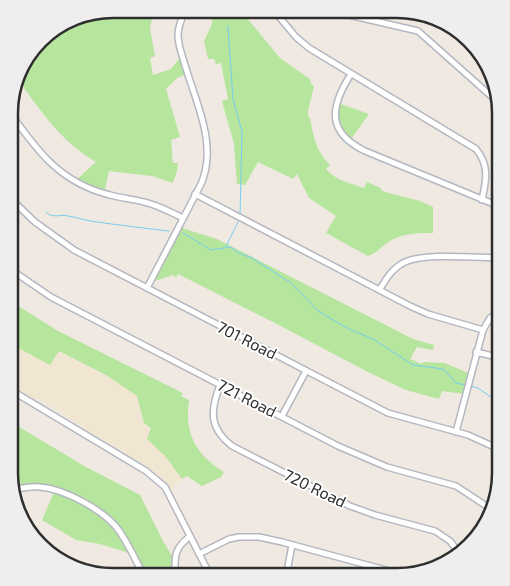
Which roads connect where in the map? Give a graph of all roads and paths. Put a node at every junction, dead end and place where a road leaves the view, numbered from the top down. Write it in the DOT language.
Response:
graph roads {
  1 [pos="182,18"];
  2 [pos="280,18"];
  3 [pos="362,18"];
  4 [pos="351,74"];
  5 [pos="491,96"];
  6 [pos="18,124"];
  7 [pos="195,194"];
  8 [pos="482,200"];
  9 [pos="492,204"];
  10 [pos="18,206"];
  11 [pos="183,218"];
  12 [pos="492,258"];
  13 [pos="18,275"];
  14 [pos="147,288"];
  15 [pos="380,290"];
  16 [pos="492,317"];
  17 [pos="483,330"];
  18 [pos="476,352"];
  19 [pos="492,356"];
  20 [pos="306,371"];
  21 [pos="220,385"];
  22 [pos="18,394"];
  23 [pos="282,416"];
  24 [pos="456,432"];
  25 [pos="492,446"];
  26 [pos="19,489"];
  27 [pos="486,506"];
  28 [pos="190,536"];
  29 [pos="292,545"];
  30 [pos="456,548"];
  31 [pos="199,554"];
  32 [pos="139,568"];
  33 [pos="175,568"];
  34 [pos="206,568"];
  35 [pos="288,568"];
  36 [pos="378,568"];
  1 -- 7 [label="street"];
  2 -- 4 [label="street"];
  3 -- 5 [label="street"];
  4 -- 8 [label="street"];
  4 -- 8 [label="street"];
  6 -- 11 [label="street"];
  7 -- 11 [label="street"];
  7 -- 15 [label="street"];
  8 -- 9 [label="street"];
  10 -- 14 [label="street, 701 Road"];
  11 -- 14 [label="street"];
  12 -- 15 [label="street"];
  13 -- 21 [label="street, 721 Road"];
  14 -- 20 [label="street, 701 Road"];
  15 -- 17 [label="street"];
  16 -- 17 [label="street"];
  17 -- 18 [label="street"];
  18 -- 19 [label="street"];
  18 -- 24 [label="street"];
  20 -- 23 [label="street"];
  20 -- 24 [label="street, 701 Road"];
  21 -- 23 [label="street, 721 Road"];
  21 -- 30 [label="street, 720 Road"];
  22 -- 28 [label="street"];
  23 -- 27 [label="street, 721 Road"];
  24 -- 25 [label="street, 701 Road"];
  26 -- 32 [label="street"];
  28 -- 31 [label="street"];
  28 -- 33 [label="street"];
  29 -- 31 [label="street"];
  29 -- 35 [label="street"];
  29 -- 36 [label="street"];
  31 -- 34 [label="street"];
}
